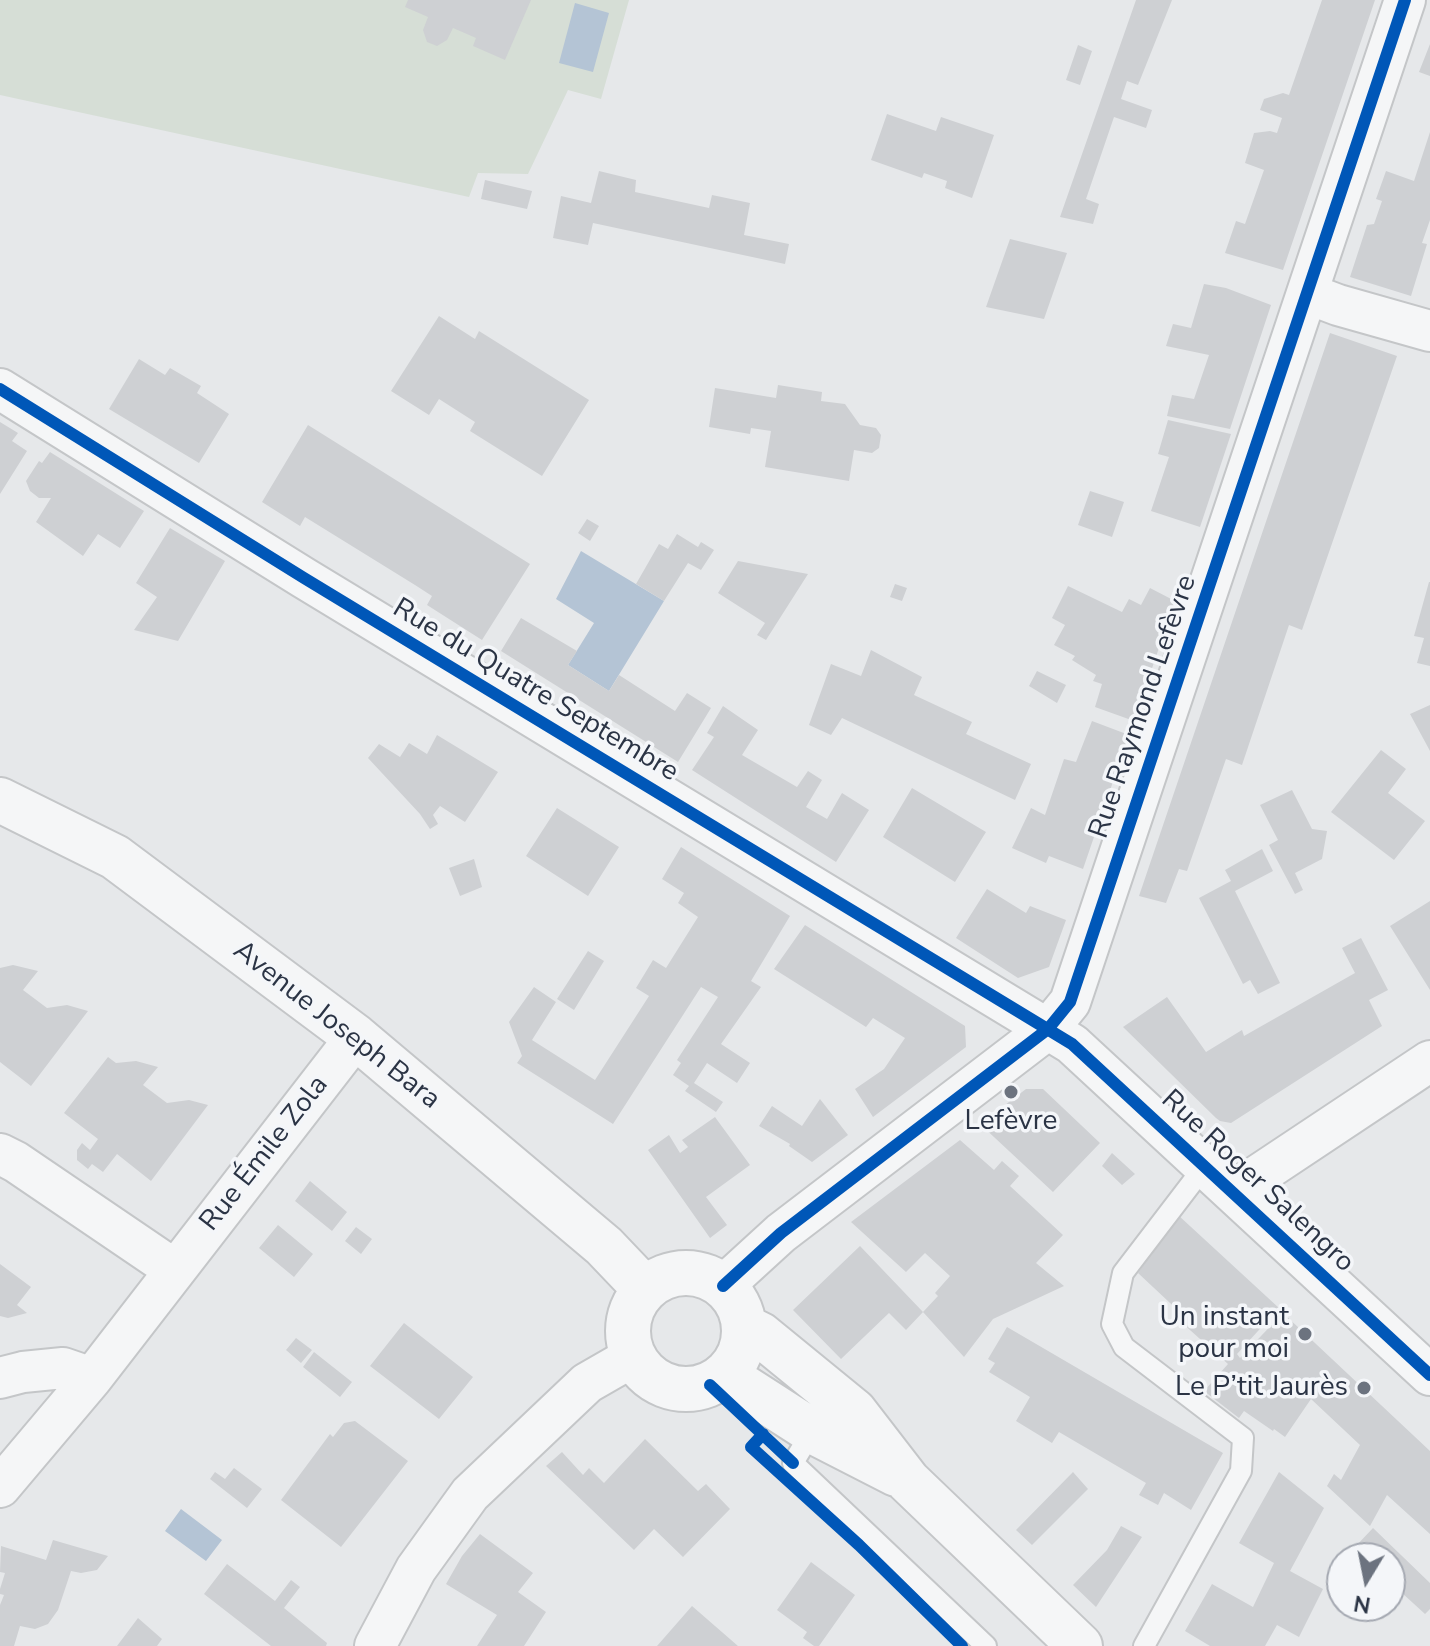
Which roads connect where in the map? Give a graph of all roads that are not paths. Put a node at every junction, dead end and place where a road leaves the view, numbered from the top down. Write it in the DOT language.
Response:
graph roads {
  1 [pos="1405,0"];
  2 [pos="1309,294"];
  3 [pos="1430,331"];
  4 [pos="0,389"];
  5 [pos="3,807"];
  6 [pos="1048,1029"];
  7 [pos="356,1037"];
  8 [pos="1430,1061"];
  9 [pos="0,1154"];
  10 [pos="1219,1179"];
  11 [pos="175,1270"];
  12 [pos="723,1286"];
  13 [pos="645,1289"];
  14 [pos="745,1327"];
  15 [pos="634,1356"];
  16 [pos="725,1375"];
  17 [pos="1430,1375"];
  18 [pos="0,1378"];
  19 [pos="92,1378"];
  20 [pos="802,1447"];
  21 [pos="908,1481"];
  22 [pos="0,1487"];
  23 [pos="375,1646"];
  24 [pos="986,1646"];
  25 [pos="1080,1646"];
  26 [pos="1144,1646"];
  1 -- 2 [label="street, Rue Raymond Lefèvre"];
  2 -- 3 [label="street"];
  2 -- 6 [label="street, Rue Raymond Lefèvre"];
  4 -- 6 [label="street, Rue du Quatre Septembre"];
  5 -- 7 [label="street, Avenue Joseph Bara"];
  6 -- 10 [label="street, Rue Roger Salengro"];
  6 -- 12 [label="street, Rue Raymond Lefèvre"];
  7 -- 11 [label="street, Rue Émile Zola"];
  7 -- 13 [label="street, Avenue Joseph Bara"];
  8 -- 10 [label="street"];
  9 -- 11 [label="street"];
  10 -- 17 [label="street, Rue Roger Salengro"];
  10 -- 26 [label="lane"];
  11 -- 19 [label="street, Rue Émile Zola"];
  12 -- 13 [label="street"];
  12 -- 14 [label="street"];
  13 -- 15 [label="street"];
  14 -- 16 [label="street"];
  14 -- 21 [label="street"];
  15 -- 16 [label="street"];
  15 -- 23 [label="street"];
  16 -- 20 [label="street"];
  18 -- 19 [label="street"];
  19 -- 22 [label="street, Rue Émile Zola"];
  20 -- 21 [label="street"];
  20 -- 24 [label="lane"];
  21 -- 25 [label="street"];
}
